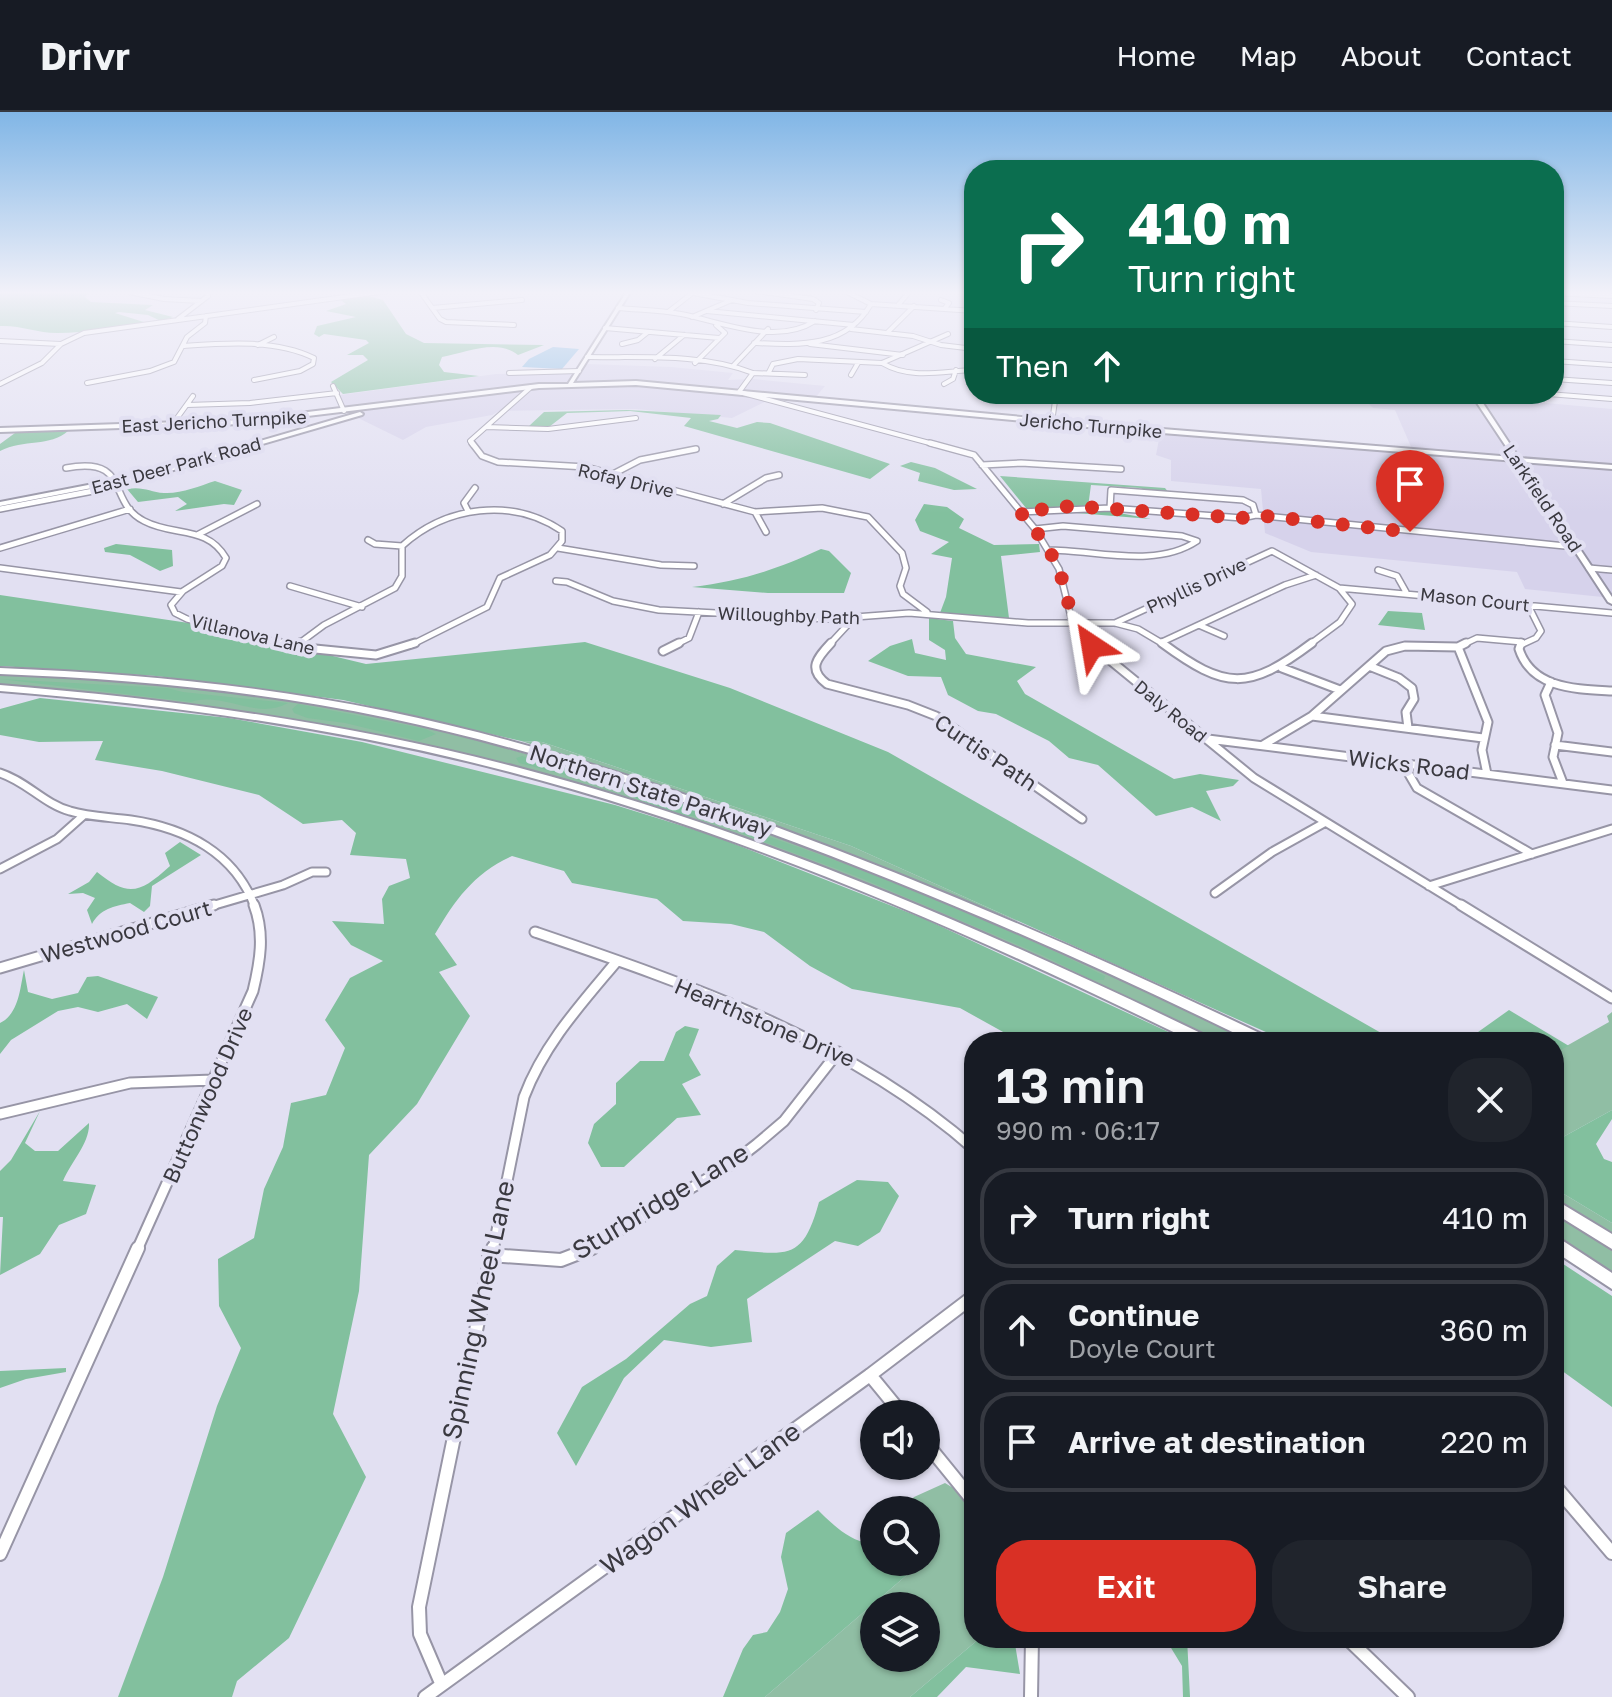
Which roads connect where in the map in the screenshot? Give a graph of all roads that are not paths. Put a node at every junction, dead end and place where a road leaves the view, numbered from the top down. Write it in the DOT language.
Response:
graph roads {
  1 [pos="38,365"];
  2 [pos="167,365"];
  3 [pos="309,365"];
  4 [pos="582,365"];
  5 [pos="720,365"];
  6 [pos="773,365"];
  7 [pos="857,365"];
  8 [pos="885,365"];
  9 [pos="733,366"];
  10 [pos="956,370"];
  11 [pos="964,370"];
  12 [pos="579,371"];
  13 [pos="769,372"];
  14 [pos="509,373"];
  15 [pos="753,373"];
  16 [pos="805,375"];
  17 [pos="851,375"];
  18 [pos="254,380"];
  19 [pos="1564,380"];
  20 [pos="87,383"];
  21 [pos="1612,383"];
  22 [pos="0,384"];
  23 [pos="570,384"];
  24 [pos="944,384"];
  25 [pos="333,386"];
  26 [pos="531,387"];
  27 [pos="739,392"];
  28 [pos="337,393"];
  29 [pos="1564,395"];
  30 [pos="193,396"];
  31 [pos="1612,399"];
  32 [pos="397,404"];
  33 [pos="1055,404"];
  34 [pos="1481,404"];
  35 [pos="187,405"];
  36 [pos="344,411"];
  37 [pos="319,414"];
  38 [pos="636,418"];
  39 [pos="1052,422"];
  40 [pos="323,424"];
  41 [pos="172,425"];
  42 [pos="485,427"];
  43 [pos="0,430"];
  44 [pos="696,449"];
  45 [pos="1517,460"];
  46 [pos="982,465"];
  47 [pos="1612,467"];
  48 [pos="66,468"];
  49 [pos="1121,469"];
  50 [pos="612,474"];
  51 [pos="779,475"];
  52 [pos="118,485"];
  53 [pos="475,488"];
  54 [pos="257,504"];
  55 [pos="723,504"];
  56 [pos="0,506"];
  57 [pos="130,509"];
  58 [pos="1110,509"];
  59 [pos="468,511"];
  60 [pos="755,512"];
  61 [pos="1020,512"];
  62 [pos="1256,515"];
  63 [pos="1035,529"];
  64 [pos="766,532"];
  65 [pos="199,534"];
  66 [pos="368,540"];
  67 [pos="402,546"];
  68 [pos="1575,547"];
  69 [pos="0,548"];
  70 [pos="558,548"];
  71 [pos="1048,550"];
  72 [pos="694,566"];
  73 [pos="0,568"];
  74 [pos="1589,568"];
  75 [pos="1378,570"];
  76 [pos="1612,570"];
  77 [pos="1316,575"];
  78 [pos="556,581"];
  79 [pos="290,586"];
  80 [pos="1339,588"];
  81 [pos="181,592"];
  82 [pos="1406,592"];
  83 [pos="1612,602"];
  84 [pos="1528,605"];
  85 [pos="362,607"];
  86 [pos="699,612"];
  87 [pos="1612,613"];
  88 [pos="931,614"];
  89 [pos="854,618"];
  90 [pos="1115,623"];
  91 [pos="1073,625"];
  92 [pos="1201,626"];
  93 [pos="1224,636"];
  94 [pos="1162,642"];
  95 [pos="1522,642"];
  96 [pos="295,647"];
  97 [pos="1458,647"];
  98 [pos="663,651"];
  99 [pos="1369,666"];
  100 [pos="1282,668"];
  101 [pos="0,671"];
  102 [pos="1551,682"];
  103 [pos="0,688"];
  104 [pos="1340,690"];
  105 [pos="1610,691"];
  106 [pos="1612,699"];
  107 [pos="1312,716"];
  108 [pos="1408,728"];
  109 [pos="1483,738"];
  110 [pos="1207,739"];
  111 [pos="1263,745"];
  112 [pos="1555,745"];
  113 [pos="1612,752"];
  114 [pos="1403,764"];
  115 [pos="0,773"];
  116 [pos="1487,774"];
  117 [pos="1563,783"];
  118 [pos="1612,790"];
  119 [pos="84,815"];
  120 [pos="1082,819"];
  121 [pos="1324,823"];
  122 [pos="1612,829"];
  123 [pos="1532,854"];
  124 [pos="0,869"];
  125 [pos="326,872"];
  126 [pos="1429,886"];
  127 [pos="1215,893"];
  128 [pos="252,894"];
  129 [pos="535,932"];
  130 [pos="617,961"];
  131 [pos="0,968"];
  132 [pos="1612,998"];
  133 [pos="1185,1032"];
  134 [pos="1244,1032"];
  135 [pos="838,1052"];
  136 [pos="213,1080"];
  137 [pos="0,1114"];
  138 [pos="964,1139"];
  139 [pos="1564,1211"];
  140 [pos="1612,1242"];
  141 [pos="1564,1249"];
  142 [pos="489,1255"];
  143 [pos="1612,1282"];
  144 [pos="964,1304"];
  145 [pos="870,1375"];
  146 [pos="891,1400"];
  147 [pos="940,1460"];
  148 [pos="964,1490"];
  149 [pos="1564,1497"];
  150 [pos="5,1534"];
  151 [pos="1612,1553"];
  152 [pos="0,1554"];
  153 [pos="1032,1648"];
  154 [pos="1357,1648"];
  155 [pos="441,1683"];
  156 [pos="425,1697"];
  157 [pos="1031,1697"];
  158 [pos="1408,1697"];
  1 -- 22 [label="street"];
  2 -- 20 [label="street"];
  3 -- 18 [label="street"];
  4 -- 12 [label="main road"];
  5 -- 9 [label="street"];
  6 -- 13 [label="street"];
  7 -- 17 [label="street"];
  8 -- 10 [label="street"];
  9 -- 15 [label="street"];
  10 -- 11 [label="street"];
  10 -- 24 [label="street"];
  12 -- 14 [label="street"];
  12 -- 23 [label="main road"];
  13 -- 15 [label="street"];
  13 -- 16 [label="street"];
  15 -- 27 [label="street"];
  19 -- 21 [label="street"];
  23 -- 26 [label="main road, East Jericho Turnpike"];
  23 -- 27 [label="main road, Jericho Turnpike"];
  25 -- 28 [label="street"];
  26 -- 32 [label="main road, East Jericho Turnpike"];
  26 -- 42 [label="street"];
  27 -- 39 [label="main road, Jericho Turnpike"];
  27 -- 46 [label="street"];
  28 -- 35 [label="street"];
  28 -- 36 [label="street"];
  29 -- 31 [label="street"];
  30 -- 35 [label="street"];
  32 -- 36 [label="main road, East Jericho Turnpike"];
  32 -- 40 [label="main road, East Deer Park Road"];
  33 -- 39 [label="street"];
  34 -- 45 [label="main road, Larkfield Road"];
  35 -- 41 [label="street"];
  36 -- 37 [label="main road, East Jericho Turnpike"];
  37 -- 40 [label="main road"];
  37 -- 41 [label="main road, East Jericho Turnpike"];
  38 -- 42 [label="street"];
  39 -- 45 [label="main road, Jericho Turnpike"];
  40 -- 52 [label="main road, East Deer Park Road"];
  41 -- 43 [label="main road, East Jericho Turnpike"];
  42 -- 50 [label="street, Rofay Drive"];
  44 -- 50 [label="street"];
  45 -- 47 [label="main road, Jericho Turnpike"];
  45 -- 68 [label="main road, Larkfield Road"];
  46 -- 49 [label="street"];
  46 -- 61 [label="street"];
  48 -- 52 [label="street"];
  50 -- 55 [label="street, Rofay Drive"];
  51 -- 55 [label="street"];
  52 -- 56 [label="main road, East Deer Park Road"];
  52 -- 57 [label="street"];
  53 -- 59 [label="street"];
  54 -- 65 [label="street"];
  55 -- 60 [label="street, Rofay Drive"];
  57 -- 65 [label="street"];
  57 -- 69 [label="street"];
  58 -- 61 [label="street"];
  58 -- 62 [label="street"];
  58 -- 62 [label="street"];
  59 -- 67 [label="street"];
  59 -- 70 [label="street"];
  60 -- 64 [label="street"];
  60 -- 88 [label="street, Rofay Drive"];
  61 -- 63 [label="street"];
  62 -- 68 [label="street"];
  63 -- 71 [label="street"];
  63 -- 71 [label="street"];
  65 -- 81 [label="street, Villanova Lane"];
  66 -- 67 [label="street"];
  67 -- 85 [label="street"];
  68 -- 74 [label="main road, Larkfield Road"];
  70 -- 72 [label="street"];
  70 -- 96 [label="street, Villanova Lane"];
  71 -- 91 [label="street"];
  73 -- 81 [label="street"];
  74 -- 76 [label="street"];
  74 -- 83 [label="main road, Larkfield Road"];
  75 -- 82 [label="street"];
  77 -- 80 [label="street"];
  77 -- 90 [label="street, Phyllis Drive"];
  77 -- 92 [label="street"];
  78 -- 86 [label="street, Willoughby Path"];
  79 -- 85 [label="street"];
  80 -- 82 [label="street, Mason Court"];
  80 -- 100 [label="street"];
  81 -- 96 [label="street, Villanova Lane"];
  82 -- 84 [label="street, Mason Court"];
  84 -- 87 [label="street, Mason Court"];
  84 -- 95 [label="street"];
  85 -- 96 [label="street"];
  86 -- 89 [label="street, Willoughby Path"];
  86 -- 98 [label="street"];
  88 -- 89 [label="street, Willoughby Path"];
  88 -- 91 [label="street, Willoughby Path"];
  89 -- 120 [label="street, Curtis Path"];
  90 -- 91 [label="street, Phyllis Drive"];
  90 -- 94 [label="street"];
  91 -- 110 [label="street, Daly Road"];
  92 -- 93 [label="street"];
  92 -- 94 [label="street"];
  94 -- 100 [label="street"];
  95 -- 97 [label="street"];
  95 -- 102 [label="street"];
  97 -- 99 [label="street"];
  97 -- 109 [label="street"];
  99 -- 104 [label="street"];
  99 -- 108 [label="street"];
  100 -- 104 [label="street"];
  101 -- 134 [label="highway, Northern State Parkway"];
  102 -- 105 [label="street"];
  102 -- 112 [label="street"];
  103 -- 133 [label="highway, Northern State Parkway"];
  104 -- 107 [label="street"];
  105 -- 106 [label="street"];
  107 -- 108 [label="street"];
  107 -- 111 [label="street"];
  108 -- 109 [label="street"];
  109 -- 116 [label="street"];
  110 -- 111 [label="street, Wicks Road"];
  110 -- 121 [label="street, Daly Road"];
  111 -- 114 [label="street, Wicks Road"];
  112 -- 113 [label="street"];
  112 -- 117 [label="street"];
  114 -- 116 [label="street, Wicks Road"];
  114 -- 123 [label="street"];
  115 -- 119 [label="street, Buttonwood Drive"];
  116 -- 117 [label="street, Wicks Road"];
  117 -- 118 [label="street, Wicks Road"];
  119 -- 124 [label="street"];
  119 -- 128 [label="street, Buttonwood Drive"];
  121 -- 126 [label="street, Daly Road"];
  121 -- 127 [label="street"];
  122 -- 123 [label="street"];
  123 -- 126 [label="street"];
  125 -- 128 [label="street, Westwood Court"];
  126 -- 132 [label="street, Daly Road"];
  128 -- 131 [label="street, Westwood Court"];
  128 -- 136 [label="street, Buttonwood Drive"];
  129 -- 130 [label="street, Hearthstone Drive"];
  130 -- 135 [label="street, Hearthstone Drive"];
  130 -- 142 [label="street, Spinning Wheel Lane"];
  135 -- 138 [label="street, Hearthstone Drive"];
  135 -- 142 [label="street, Sturbridge Lane"];
  136 -- 137 [label="street"];
  136 -- 150 [label="street, Buttonwood Drive"];
  139 -- 140 [label="highway"];
  141 -- 143 [label="highway"];
  142 -- 155 [label="street, Spinning Wheel Lane"];
  144 -- 145 [label="street, Wagon Wheel Lane"];
  145 -- 146 [label="street"];
  145 -- 155 [label="street, Wagon Wheel Lane"];
  147 -- 148 [label="street"];
  149 -- 151 [label="street"];
  150 -- 152 [label="street, Buttonwood Drive"];
  153 -- 157 [label="street"];
  154 -- 158 [label="street"];
  155 -- 156 [label="street, Wagon Wheel Lane"];
}
